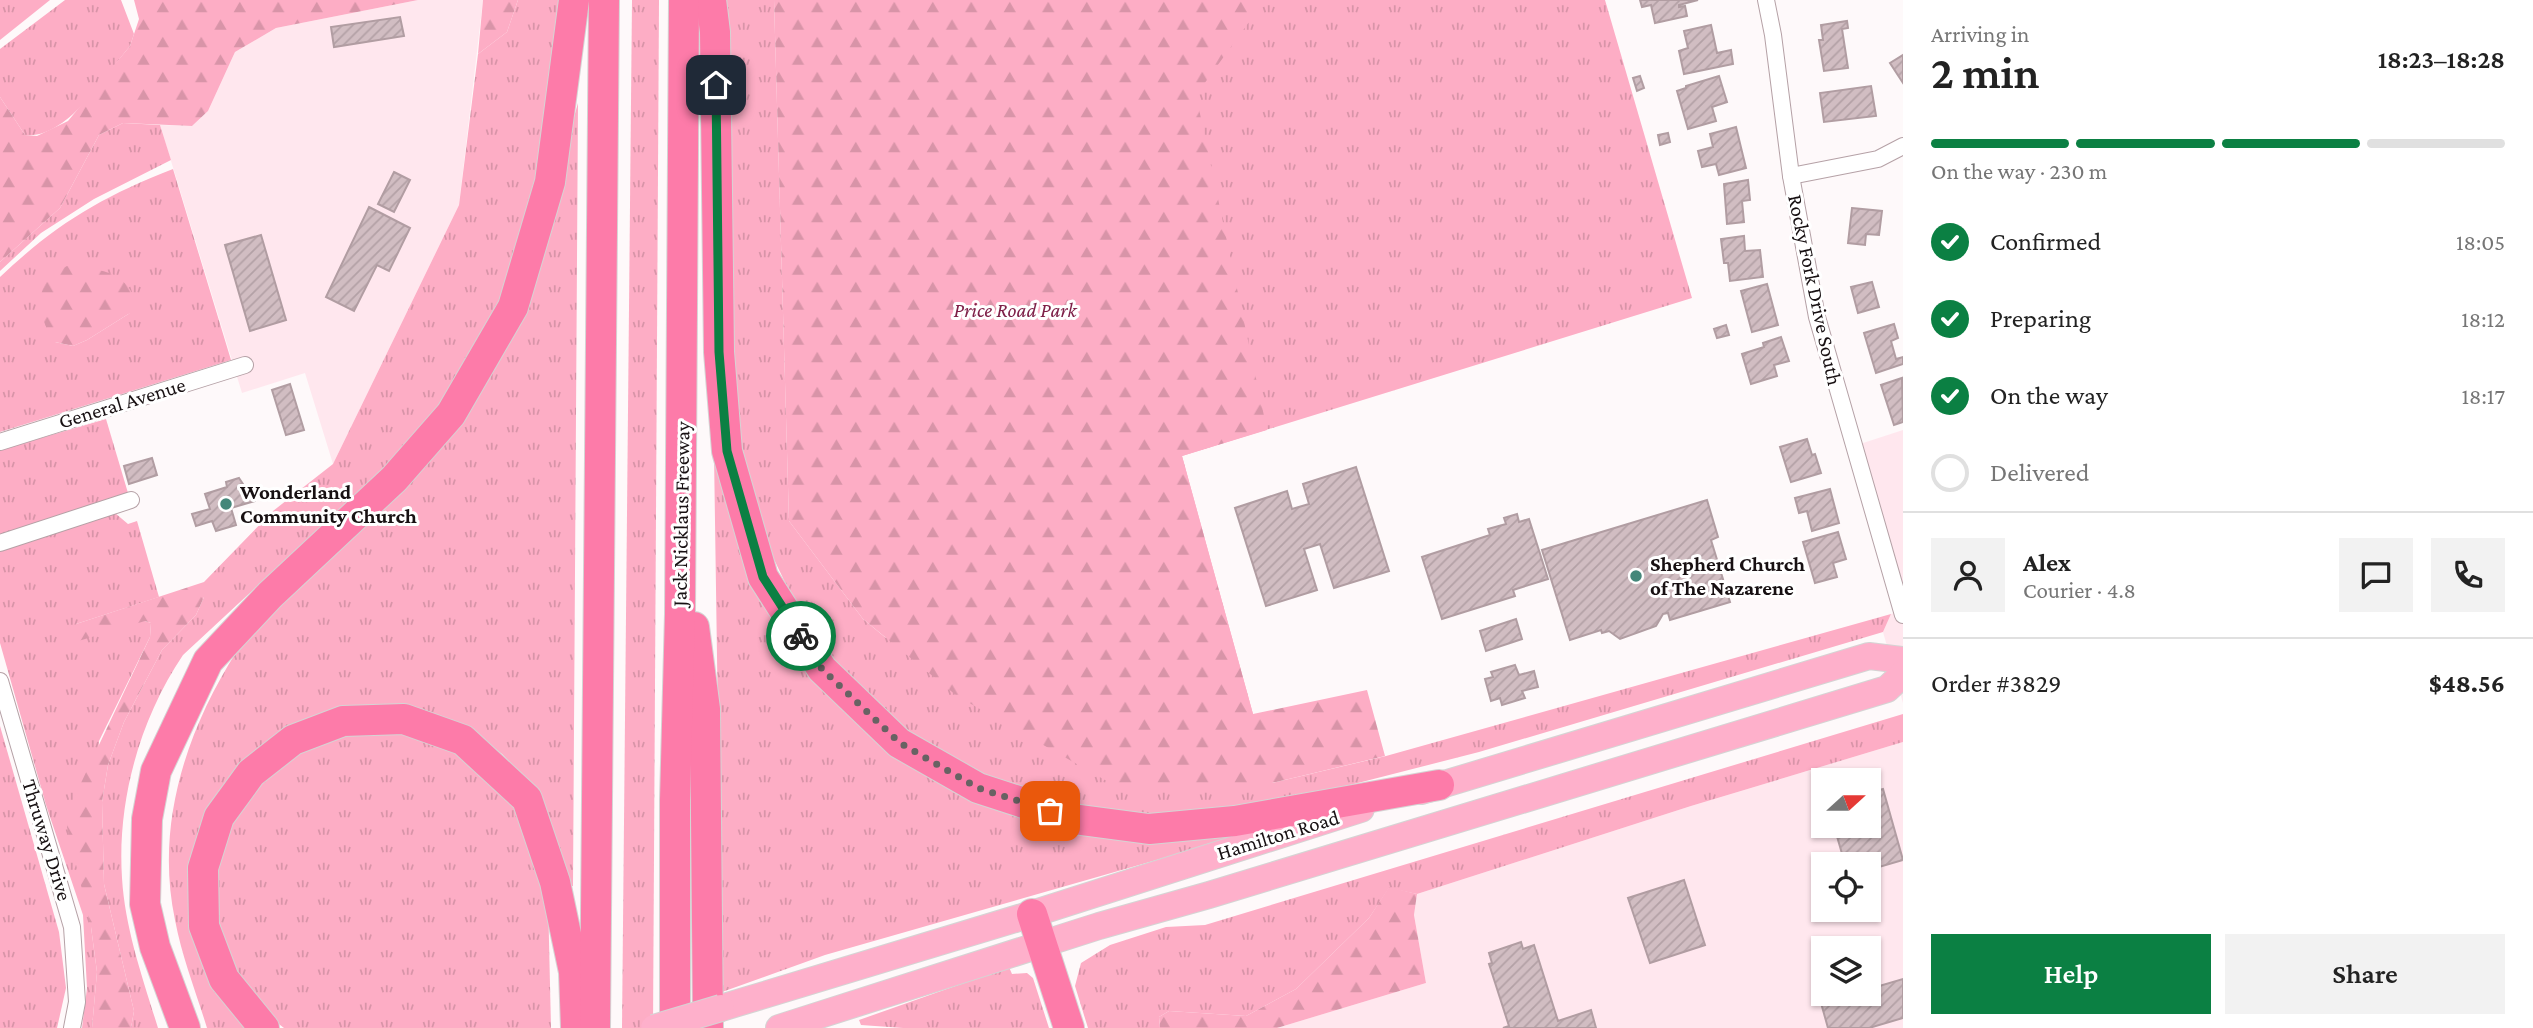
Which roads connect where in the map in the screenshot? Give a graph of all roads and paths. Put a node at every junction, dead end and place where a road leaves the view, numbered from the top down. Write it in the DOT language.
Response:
graph roads {
  1 [pos="574,0"];
  2 [pos="604,0"];
  3 [pos="684,0"];
  4 [pos="712,0"];
  5 [pos="1766,0"];
  6 [pos="1903,146"];
  7 [pos="1791,176"];
  8 [pos="245,365"];
  9 [pos="0,442"];
  10 [pos="131,500"];
  11 [pos="681,523"];
  12 [pos="0,543"];
  13 [pos="1903,615"];
  14 [pos="1903,660"];
  15 [pos="1903,674"];
  16 [pos="0,681"];
  17 [pos="1439,785"];
  18 [pos="1032,914"];
  19 [pos="1044,944"];
  20 [pos="715,1018"];
  21 [pos="72,1028"];
  22 [pos="185,1028"];
  23 [pos="264,1028"];
  24 [pos="576,1028"];
  25 [pos="595,1028"];
  26 [pos="654,1028"];
  27 [pos="675,1028"];
  28 [pos="779,1028"];
  29 [pos="1069,1028"];
  1 -- 22 [label="highway"];
  2 -- 25 [label="highway"];
  3 -- 11 [label="highway, Jack Nicklaus Freeway"];
  4 -- 17 [label="highway"];
  5 -- 7 [label="street, Rocky Fork Drive South"];
  6 -- 7 [label="street"];
  7 -- 13 [label="street, Rocky Fork Drive South"];
  8 -- 9 [label="street, General Avenue"];
  10 -- 12 [label="street"];
  11 -- 20 [label="highway"];
  11 -- 27 [label="highway, Jack Nicklaus Freeway"];
  14 -- 17 [label="main road, Hamilton Road"];
  15 -- 19 [label="main road, Hamilton Road"];
  16 -- 21 [label="street, Thruway Drive"];
  17 -- 18 [label="main road, Hamilton Road"];
  18 -- 19 [label="highway"];
  18 -- 20 [label="main road, Hamilton Road"];
  19 -- 28 [label="main road, Hamilton Road"];
  19 -- 29 [label="highway"];
  20 -- 26 [label="main road, Hamilton Road, bridge"];
  23 -- 24 [label="highway"];
}
